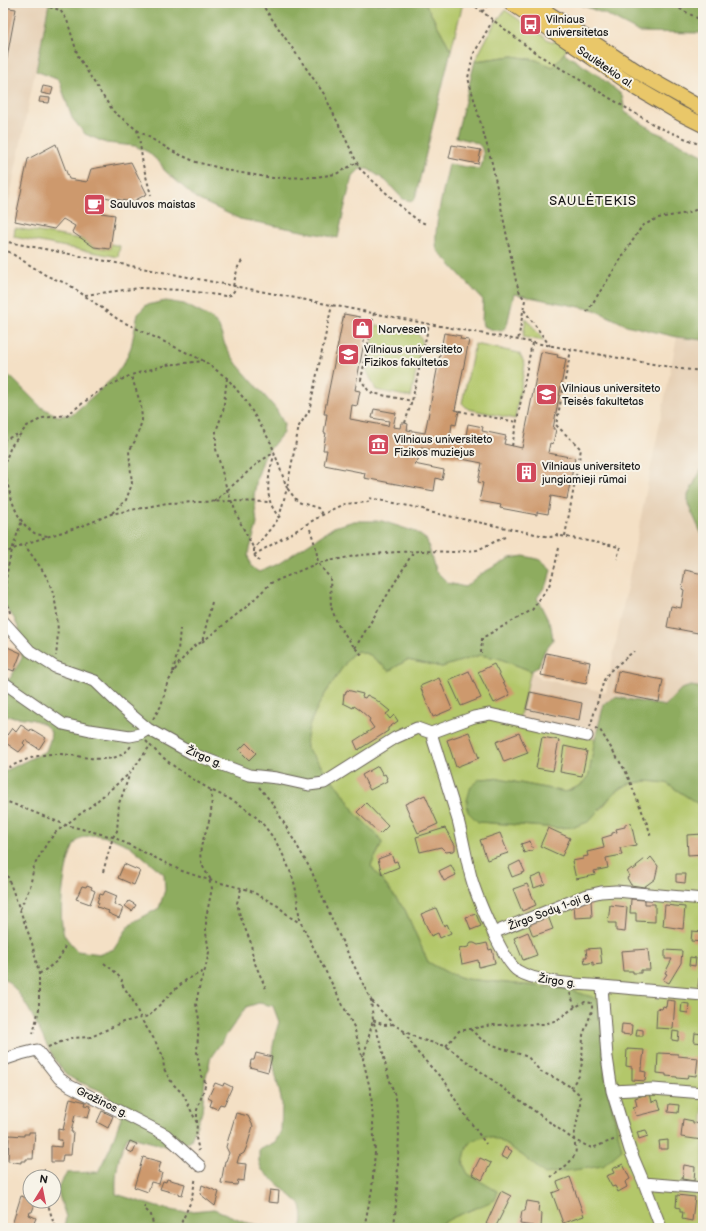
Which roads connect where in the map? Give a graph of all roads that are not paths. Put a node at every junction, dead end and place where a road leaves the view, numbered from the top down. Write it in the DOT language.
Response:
graph roads {
  1 [pos="511,3"];
  2 [pos="533,3"];
  3 [pos="703,109"];
  4 [pos="703,125"];
  5 [pos="3,621"];
  6 [pos="3,682"];
  7 [pos="588,731"];
  8 [pos="142,732"];
  9 [pos="431,733"];
  10 [pos="703,899"];
  11 [pos="493,933"];
  12 [pos="602,986"];
  13 [pos="703,995"];
  14 [pos="3,1060"];
  15 [pos="612,1091"];
  16 [pos="703,1093"];
  17 [pos="198,1164"];
  18 [pos="644,1183"];
  19 [pos="703,1188"];
  20 [pos="661,1228"];
  1 -- 4 [label="main road, Saulėtekio al."];
  2 -- 3 [label="main road, Saulėtekio al."];
  5 -- 8 [label="street, Žirgo g."];
  6 -- 8 [label="street"];
  7 -- 9 [label="street, Žirgo g."];
  8 -- 9 [label="street, Žirgo g."];
  9 -- 11 [label="street, Žirgo g."];
  10 -- 11 [label="street, Žirgo Sodų 1-oji g."];
  11 -- 12 [label="street, Žirgo g."];
  12 -- 13 [label="street, Žirgo g."];
  12 -- 15 [label="street"];
  14 -- 17 [label="street, Gražinos g."];
  15 -- 16 [label="street"];
  15 -- 18 [label="street"];
  18 -- 19 [label="street"];
  18 -- 20 [label="street"];
}
